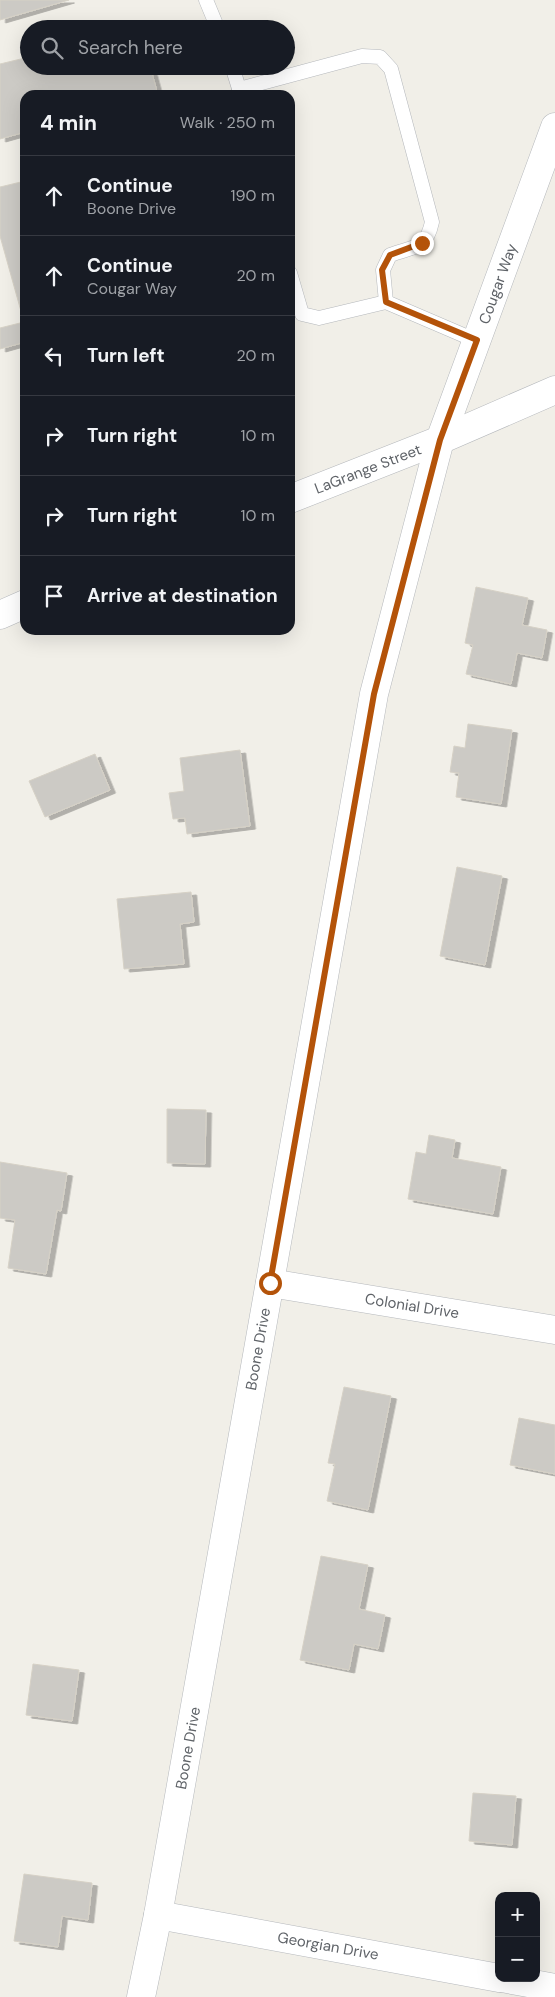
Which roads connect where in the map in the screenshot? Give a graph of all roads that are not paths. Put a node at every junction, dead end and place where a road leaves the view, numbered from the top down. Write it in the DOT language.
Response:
graph roads {
  1 [pos="206,0"];
  2 [pos="214,20"];
  3 [pos="235,75"];
  4 [pos="295,75"];
  5 [pos="295,75"];
  6 [pos="239,90"];
  7 [pos="246,90"];
  8 [pos="555,127"];
  9 [pos="295,290"];
  10 [pos="386,302"];
  11 [pos="477,340"];
  12 [pos="555,390"];
  13 [pos="440,440"];
  14 [pos="295,497"];
  15 [pos="20,606"];
  16 [pos="0,615"];
  17 [pos="270,1283"];
  18 [pos="555,1330"];
  19 [pos="158,1915"];
  20 [pos="495,1977"];
  21 [pos="522,1982"];
  22 [pos="555,1988"];
  23 [pos="141,1997"];
  1 -- 2 [label="lane"];
  3 -- 6 [label="lane"];
  4 -- 7 [label="lane"];
  5 -- 10 [label="lane"];
  8 -- 11 [label="street, Cougar Way"];
  9 -- 10 [label="lane"];
  10 -- 11 [label="lane"];
  11 -- 13 [label="street, Cougar Way"];
  12 -- 13 [label="street, LaGrange Street"];
  13 -- 14 [label="street, LaGrange Street"];
  13 -- 17 [label="street, Boone Drive"];
  15 -- 16 [label="street"];
  17 -- 18 [label="street, Colonial Drive"];
  17 -- 19 [label="street, Boone Drive"];
  19 -- 20 [label="street, Georgian Drive"];
  19 -- 23 [label="street, Boone Drive"];
  21 -- 22 [label="street, Georgian Drive"];
}
